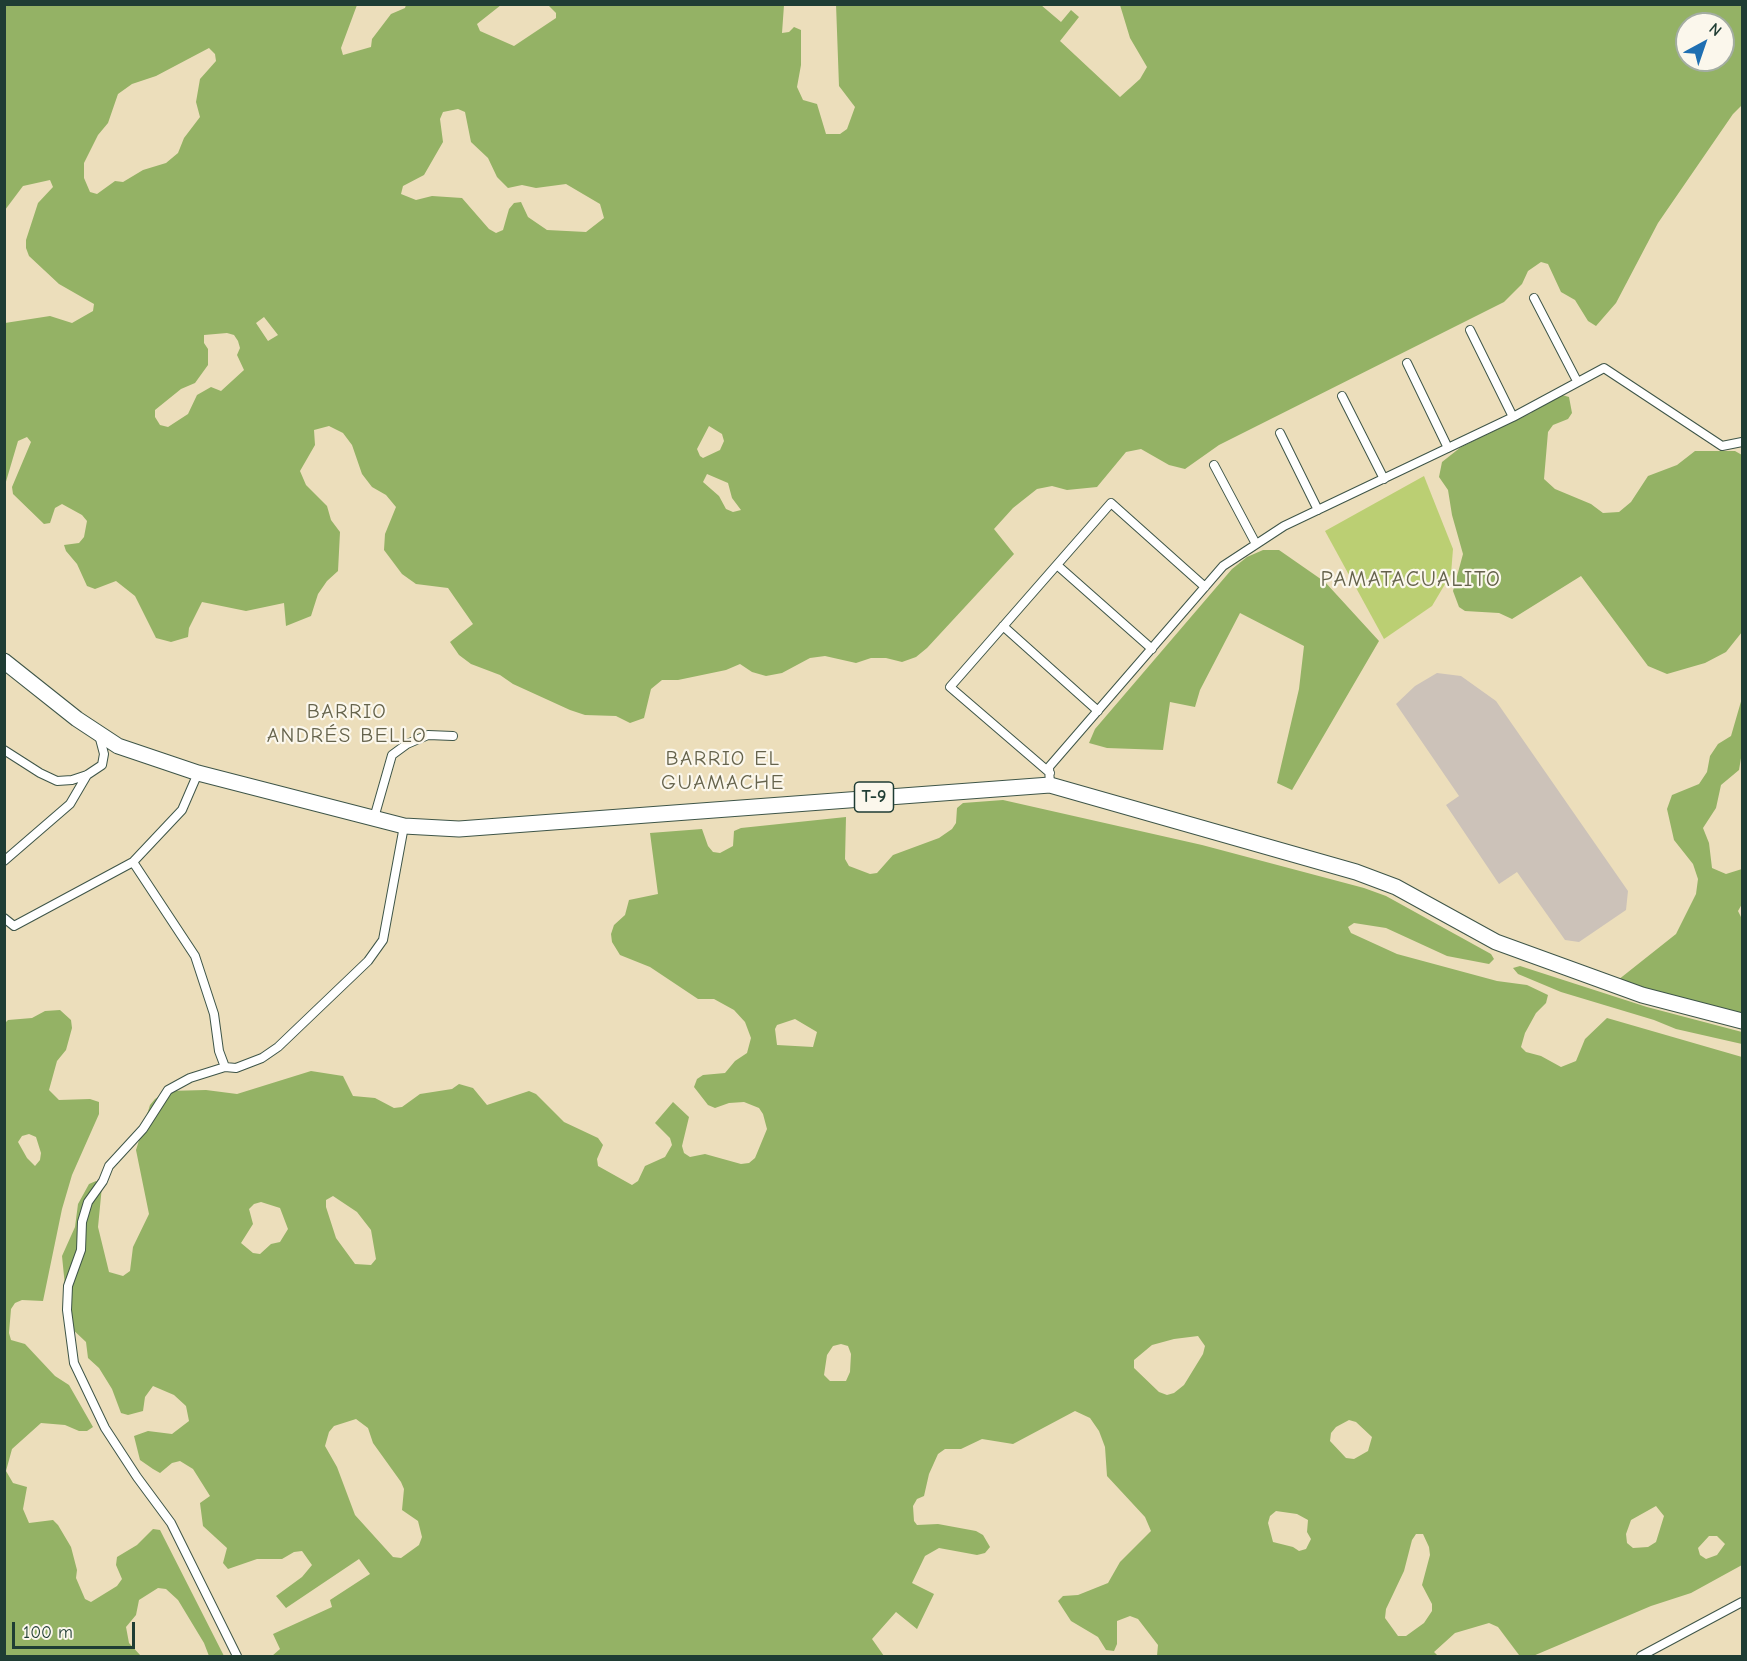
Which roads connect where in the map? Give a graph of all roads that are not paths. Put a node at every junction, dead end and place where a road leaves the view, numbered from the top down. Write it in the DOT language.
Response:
graph roads {
  1 [pos="1534,298"];
  2 [pos="1470,330"];
  3 [pos="1407,363"];
  4 [pos="1577,381"];
  5 [pos="1342,396"];
  6 [pos="1513,417"];
  7 [pos="1280,432"];
  8 [pos="1743,442"];
  9 [pos="1448,448"];
  10 [pos="1214,465"];
  11 [pos="1384,478"];
  12 [pos="1318,510"];
  13 [pos="1256,544"];
  14 [pos="1057,565"];
  15 [pos="1205,587"];
  16 [pos="1003,626"];
  17 [pos="1152,649"];
  18 [pos="4,661"];
  19 [pos="1098,711"];
  20 [pos="99,734"];
  21 [pos="453,736"];
  22 [pos="4,750"];
  23 [pos="198,773"];
  24 [pos="87,776"];
  25 [pos="1050,779"];
  26 [pos="374,818"];
  27 [pos="404,826"];
  28 [pos="4,861"];
  29 [pos="133,862"];
  30 [pos="4,918"];
  31 [pos="14,926"];
  32 [pos="4,932"];
  33 [pos="1743,1021"];
  34 [pos="225,1068"];
  35 [pos="1743,1602"];
  36 [pos="237,1656"];
  37 [pos="1641,1656"];
  1 -- 4 [label="street"];
  2 -- 6 [label="street"];
  3 -- 9 [label="street"];
  4 -- 6 [label="street"];
  4 -- 8 [label="street"];
  5 -- 11 [label="street"];
  6 -- 9 [label="street"];
  7 -- 12 [label="street"];
  9 -- 11 [label="street"];
  10 -- 13 [label="street"];
  11 -- 12 [label="street"];
  12 -- 13 [label="street"];
  13 -- 15 [label="street"];
  14 -- 15 [label="street"];
  14 -- 16 [label="street"];
  14 -- 17 [label="street"];
  15 -- 17 [label="street"];
  16 -- 19 [label="street"];
  16 -- 25 [label="street"];
  17 -- 19 [label="street"];
  18 -- 20 [label="highway, T-9"];
  19 -- 25 [label="street"];
  20 -- 23 [label="highway, T-9"];
  20 -- 24 [label="street"];
  21 -- 26 [label="street"];
  22 -- 24 [label="street"];
  23 -- 26 [label="highway, T-9"];
  23 -- 29 [label="street"];
  24 -- 28 [label="street"];
  25 -- 27 [label="highway, T-9"];
  25 -- 33 [label="highway, T-9"];
  26 -- 27 [label="highway, T-9"];
  27 -- 34 [label="street"];
  29 -- 31 [label="street"];
  29 -- 34 [label="street"];
  30 -- 31 [label="street"];
  31 -- 32 [label="street"];
  34 -- 36 [label="street"];
  35 -- 37 [label="street"];
}
